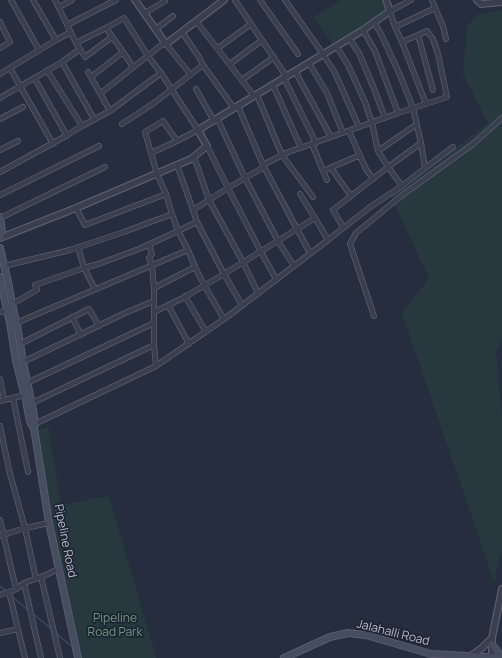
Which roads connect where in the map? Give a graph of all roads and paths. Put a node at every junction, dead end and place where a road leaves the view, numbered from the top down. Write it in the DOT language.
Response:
graph roads {
  1 [pos="11,0"];
  2 [pos="33,0"];
  3 [pos="55,0"];
  4 [pos="72,0"];
  5 [pos="116,0"];
  6 [pos="136,0"];
  7 [pos="224,0"];
  8 [pos="235,0"];
  9 [pos="260,0"];
  10 [pos="285,0"];
  11 [pos="386,0"];
  12 [pos="411,0"];
  13 [pos="432,0"];
  14 [pos="477,0"];
  15 [pos="165,2"];
  16 [pos="502,2"];
  17 [pos="59,7"];
  18 [pos="435,8"];
  19 [pos="390,11"];
  20 [pos="145,14"];
  21 [pos="173,16"];
  22 [pos="196,21"];
  23 [pos="0,22"];
  24 [pos="374,22"];
  25 [pos="251,24"];
  26 [pos="67,25"];
  27 [pos="396,27"];
  28 [pos="106,28"];
  29 [pos="156,29"];
  30 [pos="363,30"];
  31 [pos="71,32"];
  32 [pos="182,32"];
  33 [pos="418,35"];
  34 [pos="112,37"];
  35 [pos="349,38"];
  36 [pos="446,39"];
  37 [pos="56,40"];
  38 [pos="262,40"];
  39 [pos="402,42"];
  40 [pos="76,43"];
  41 [pos="165,43"];
  42 [pos="336,46"];
  43 [pos="0,48"];
  44 [pos="218,48"];
  45 [pos="80,49"];
  46 [pos="39,50"];
  47 [pos="123,52"];
  48 [pos="298,54"];
  49 [pos="323,54"];
  50 [pos="148,56"];
  51 [pos="274,57"];
  52 [pos="62,62"];
  53 [pos="309,63"];
  54 [pos="230,64"];
  55 [pos="203,65"];
  56 [pos="134,67"];
  57 [pos="10,68"];
  58 [pos="47,70"];
  59 [pos="296,71"];
  60 [pos="88,72"];
  61 [pos="161,73"];
  62 [pos="0,74"];
  63 [pos="190,74"];
  64 [pos="91,76"];
  65 [pos="285,77"];
  66 [pos="35,79"];
  67 [pos="242,80"];
  68 [pos="272,85"];
  69 [pos="21,86"];
  70 [pos="172,89"];
  71 [pos="196,89"];
  72 [pos="433,90"];
  73 [pos="100,93"];
  74 [pos="255,95"];
  75 [pos="0,98"];
  76 [pos="426,104"];
  77 [pos="23,107"];
  78 [pos="236,107"];
  79 [pos="413,108"];
  80 [pos="110,110"];
  81 [pos="398,113"];
  82 [pos="386,118"];
  83 [pos="502,118"];
  84 [pos="0,119"];
  85 [pos="94,119"];
  86 [pos="216,120"];
  87 [pos="372,123"];
  88 [pos="122,124"];
  89 [pos="416,124"];
  90 [pos="82,126"];
  91 [pos="358,127"];
  92 [pos="198,130"];
  93 [pos="349,131"];
  94 [pos="343,133"];
  95 [pos="67,136"];
  96 [pos="331,137"];
  97 [pos="18,141"];
  98 [pos="178,141"];
  99 [pos="421,143"];
  100 [pos="53,144"];
  101 [pos="314,144"];
  102 [pos="99,146"];
  103 [pos="207,146"];
  104 [pos="453,147"];
  105 [pos="301,148"];
  106 [pos="0,150"];
  107 [pos="378,151"];
  108 [pos="151,153"];
  109 [pos="282,155"];
  110 [pos="360,155"];
  111 [pos="194,157"];
  112 [pos="177,165"];
  113 [pos="263,166"];
  114 [pos="105,167"];
  115 [pos="388,167"];
  116 [pos="331,168"];
  117 [pos="425,168"];
  118 [pos="323,171"];
  119 [pos="0,172"];
  120 [pos="157,174"];
  121 [pos="245,178"];
  122 [pos="373,179"];
  123 [pos="327,180"];
  124 [pos="402,186"];
  125 [pos="228,188"];
  126 [pos="166,194"];
  127 [pos="300,194"];
  128 [pos="0,195"];
  129 [pos="313,196"];
  130 [pos="352,196"];
  131 [pos="209,200"];
  132 [pos="76,208"];
  133 [pos="193,210"];
  134 [pos="172,214"];
  135 [pos="0,217"];
  136 [pos="315,218"];
  137 [pos="196,222"];
  138 [pos="343,227"];
  139 [pos="297,229"];
  140 [pos="178,231"];
  141 [pos="0,238"];
  142 [pos="328,240"];
  143 [pos="278,241"];
  144 [pos="149,245"];
  145 [pos="78,247"];
  146 [pos="0,248"];
  147 [pos="188,250"];
  148 [pos="260,252"];
  149 [pos="310,253"];
  150 [pos="244,262"];
  151 [pos="4,266"];
  152 [pos="152,266"];
  153 [pos="294,266"];
  154 [pos="195,267"];
  155 [pos="84,268"];
  156 [pos="224,274"];
  157 [pos="0,277"];
  158 [pos="276,279"];
  159 [pos="204,285"];
  160 [pos="154,288"];
  161 [pos="96,289"];
  162 [pos="258,293"];
  163 [pos="185,296"];
  164 [pos="154,301"];
  165 [pos="168,305"];
  166 [pos="242,305"];
  167 [pos="8,309"];
  168 [pos="154,312"];
  169 [pos="374,316"];
  170 [pos="72,317"];
  171 [pos="224,319"];
  172 [pos="16,323"];
  173 [pos="154,323"];
  174 [pos="98,326"];
  175 [pos="206,332"];
  176 [pos="81,335"];
  177 [pos="20,344"];
  178 [pos="189,344"];
  179 [pos="154,345"];
  180 [pos="23,362"];
  181 [pos="156,366"];
  182 [pos="0,379"];
  183 [pos="28,383"];
  184 [pos="25,396"];
  185 [pos="13,398"];
  186 [pos="2,401"];
  187 [pos="32,403"];
  188 [pos="33,425"];
  189 [pos="0,426"];
  190 [pos="28,472"];
  191 [pos="0,520"];
  192 [pos="49,523"];
  193 [pos="25,528"];
  194 [pos="2,535"];
  195 [pos="59,569"];
  196 [pos="39,578"];
  197 [pos="24,583"];
  198 [pos="16,589"];
  199 [pos="502,589"];
  200 [pos="8,593"];
  201 [pos="0,595"];
  202 [pos="18,629"];
  203 [pos="0,633"];
  204 [pos="492,641"];
  205 [pos="471,656"];
  206 [pos="25,658"];
  207 [pos="41,658"];
  208 [pos="60,658"];
  209 [pos="78,658"];
  210 [pos="284,658"];
  211 [pos="492,658"];
  212 [pos="502,658"];
  1 -- 46 [label="street"];
  2 -- 37 [label="street"];
  3 -- 17 [label="street"];
  4 -- 17 [label="street"];
  5 -- 26 [label="street"];
  6 -- 20 [label="street"];
  7 -- 22 [label="street"];
  8 -- 25 [label="street"];
  9 -- 48 [label="street"];
  10 -- 49 [label="street"];
  11 -- 19 [label="street"];
  12 -- 19 [label="street"];
  13 -- 18 [label="street"];
  14 -- 16 [label="street"];
  15 -- 20 [label="street"];
  17 -- 26 [label="street"];
  18 -- 27 [label="street"];
  18 -- 36 [label="street"];
  19 -- 24 [label="street"];
  19 -- 27 [label="street"];
  20 -- 29 [label="street"];
  21 -- 29 [label="street"];
  22 -- 32 [label="street"];
  22 -- 44 [label="street"];
  23 -- 43 [label="street"];
  24 -- 30 [label="street"];
  24 -- 79 [label="street"];
  25 -- 38 [label="street"];
  25 -- 44 [label="street"];
  26 -- 31 [label="street"];
  27 -- 39 [label="street"];
  28 -- 34 [label="street"];
  28 -- 40 [label="street"];
  28 -- 50 [label="street"];
  29 -- 41 [label="street"];
  30 -- 35 [label="street"];
  30 -- 81 [label="street"];
  31 -- 37 [label="street"];
  31 -- 40 [label="street"];
  32 -- 41 [label="street"];
  32 -- 55 [label="street"];
  33 -- 39 [label="street"];
  33 -- 72 [label="street"];
  33 -- 76 [label="street"];
  34 -- 45 [label="street"];
  34 -- 47 [label="street"];
  35 -- 42 [label="street"];
  35 -- 82 [label="street"];
  37 -- 46 [label="street"];
  38 -- 51 [label="street"];
  38 -- 54 [label="street"];
  39 -- 76 [label="street"];
  40 -- 45 [label="street"];
  41 -- 50 [label="street"];
  41 -- 63 [label="street"];
  42 -- 49 [label="street"];
  42 -- 87 [label="street"];
  44 -- 54 [label="street"];
  45 -- 52 [label="street"];
  46 -- 57 [label="street"];
  47 -- 56 [label="street"];
  47 -- 64 [label="street"];
  49 -- 53 [label="street"];
  49 -- 91 [label="street"];
  50 -- 56 [label="street"];
  50 -- 61 [label="street"];
  51 -- 65 [label="street"];
  51 -- 67 [label="street"];
  52 -- 58 [label="street"];
  52 -- 85 [label="street"];
  53 -- 59 [label="street"];
  53 -- 94 [label="street"];
  54 -- 67 [label="street"];
  55 -- 63 [label="street"];
  55 -- 78 [label="street"];
  56 -- 73 [label="street"];
  57 -- 62 [label="street"];
  57 -- 69 [label="street"];
  58 -- 66 [label="street"];
  58 -- 90 [label="street"];
  59 -- 65 [label="street"];
  59 -- 96 [label="street"];
  60 -- 64 [label="street"];
  61 -- 70 [label="street"];
  61 -- 80 [label="street"];
  63 -- 70 [label="street"];
  64 -- 73 [label="street"];
  65 -- 68 [label="street"];
  65 -- 101 [label="street"];
  66 -- 69 [label="street"];
  66 -- 95 [label="street"];
  67 -- 74 [label="street"];
  68 -- 74 [label="street"];
  68 -- 105 [label="street"];
  69 -- 75 [label="street"];
  69 -- 100 [label="street"];
  70 -- 88 [label="street"];
  70 -- 92 [label="street"];
  71 -- 86 [label="street"];
  73 -- 80 [label="street"];
  74 -- 78 [label="street"];
  74 -- 109 [label="street"];
  76 -- 79 [label="street"];
  77 -- 84 [label="street"];
  78 -- 86 [label="street"];
  78 -- 113 [label="street"];
  79 -- 81 [label="street"];
  79 -- 89 [label="street"];
  80 -- 85 [label="street"];
  81 -- 82 [label="street"];
  82 -- 87 [label="street"];
  83 -- 169 [label="street"];
  85 -- 90 [label="street"];
  86 -- 92 [label="street"];
  86 -- 121 [label="street"];
  87 -- 91 [label="street"];
  87 -- 107 [label="street"];
  89 -- 99 [label="street"];
  89 -- 107 [label="street"];
  90 -- 95 [label="street"];
  91 -- 93 [label="street"];
  92 -- 98 [label="street"];
  92 -- 103 [label="street"];
  93 -- 94 [label="street"];
  93 -- 110 [label="street"];
  94 -- 96 [label="street"];
  95 -- 100 [label="street"];
  96 -- 101 [label="street"];
  97 -- 106 [label="street"];
  98 -- 108 [label="street"];
  98 -- 108 [label="street"];
  99 -- 115 [label="street"];
  99 -- 117 [label="street"];
  100 -- 119 [label="street"];
  101 -- 105 [label="street"];
  101 -- 118 [label="street"];
  102 -- 128 [label="street"];
  103 -- 111 [label="street"];
  103 -- 125 [label="street"];
  104 -- 117 [label="street"];
  105 -- 109 [label="street"];
  107 -- 115 [label="street"];
  108 -- 120 [label="street"];
  109 -- 113 [label="street"];
  109 -- 129 [label="street"];
  110 -- 116 [label="street"];
  110 -- 122 [label="street"];
  111 -- 112 [label="street"];
  111 -- 131 [label="street"];
  112 -- 120 [label="street"];
  112 -- 133 [label="street"];
  113 -- 121 [label="street"];
  113 -- 139 [label="street"];
  114 -- 135 [label="street"];
  115 -- 122 [label="street"];
  115 -- 124 [label="street"];
  116 -- 118 [label="street"];
  116 -- 130 [label="street"];
  117 -- 124 [label="street"];
  118 -- 123 [label="street"];
  120 -- 126 [label="street"];
  120 -- 132 [label="street"];
  121 -- 125 [label="street"];
  121 -- 143 [label="street"];
  122 -- 130 [label="street"];
  124 -- 138 [label="street"];
  125 -- 131 [label="street"];
  125 -- 148 [label="street"];
  126 -- 132 [label="street"];
  126 -- 134 [label="street"];
  127 -- 136 [label="street"];
  130 -- 138 [label="street"];
  131 -- 133 [label="street"];
  131 -- 150 [label="street"];
  132 -- 141 [label="street"];
  133 -- 137 [label="street"];
  134 -- 140 [label="street"];
  134 -- 145 [label="street"];
  135 -- 141 [label="main road"];
  136 -- 139 [label="street"];
  136 -- 142 [label="street"];
  137 -- 140 [label="street"];
  137 -- 156 [label="street"];
  138 -- 142 [label="street"];
  139 -- 143 [label="street"];
  139 -- 149 [label="street"];
  140 -- 144 [label="street"];
  140 -- 147 [label="street"];
  142 -- 149 [label="street"];
  143 -- 148 [label="street"];
  143 -- 153 [label="street"];
  144 -- 152 [label="street"];
  144 -- 155 [label="street"];
  145 -- 151 [label="street"];
  145 -- 155 [label="street"];
  146 -- 151 [label="main road, Pipeline Road"];
  147 -- 152 [label="street"];
  147 -- 154 [label="street"];
  148 -- 150 [label="street"];
  148 -- 158 [label="street"];
  149 -- 153 [label="street"];
  150 -- 156 [label="street"];
  150 -- 162 [label="street"];
  151 -- 167 [label="main road, Pipeline Road"];
  152 -- 160 [label="street"];
  152 -- 161 [label="street"];
  153 -- 158 [label="street"];
  154 -- 159 [label="street"];
  154 -- 160 [label="street"];
  155 -- 161 [label="street"];
  155 -- 167 [label="street"];
  156 -- 159 [label="street"];
  156 -- 166 [label="street"];
  157 -- 167 [label="main road, Pipeline Road"];
  158 -- 162 [label="street"];
  159 -- 163 [label="street"];
  159 -- 171 [label="street"];
  160 -- 164 [label="street"];
  161 -- 172 [label="street"];
  162 -- 166 [label="street"];
  163 -- 165 [label="street"];
  163 -- 175 [label="street"];
  164 -- 168 [label="street"];
  164 -- 174 [label="street"];
  165 -- 168 [label="street"];
  165 -- 178 [label="street"];
  166 -- 171 [label="street"];
  167 -- 172 [label="main road, Pipeline Road"];
  167 -- 184 [label="main road, Pipeline Road"];
  168 -- 173 [label="street"];
  170 -- 174 [label="street"];
  170 -- 176 [label="street"];
  170 -- 177 [label="street"];
  171 -- 175 [label="street"];
  172 -- 177 [label="main road, Pipeline Road"];
  173 -- 179 [label="street"];
  173 -- 183 [label="street"];
  174 -- 176 [label="street"];
  175 -- 178 [label="street"];
  176 -- 180 [label="street"];
  177 -- 180 [label="main road, Pipeline Road"];
  178 -- 181 [label="street"];
  179 -- 181 [label="street"];
  179 -- 187 [label="street"];
  180 -- 183 [label="main road, Pipeline Road"];
  181 -- 188 [label="street"];
  182 -- 186 [label="street"];
  183 -- 187 [label="main road, Pipeline Road"];
  184 -- 185 [label="street"];
  184 -- 188 [label="main road, Pipeline Road"];
  185 -- 186 [label="street"];
  185 -- 190 [label="street"];
  187 -- 188 [label="main road, Pipeline Road"];
  188 -- 192 [label="main road, Pipeline Road"];
  189 -- 193 [label="street"];
  191 -- 194 [label="street"];
  192 -- 193 [label="street"];
  192 -- 195 [label="main road, Pipeline Road"];
  193 -- 194 [label="street"];
  193 -- 196 [label="street"];
  194 -- 198 [label="street"];
  195 -- 196 [label="street"];
  195 -- 209 [label="main road, Pipeline Road"];
  196 -- 197 [label="street"];
  196 -- 208 [label="street"];
  197 -- 198 [label="street"];
  197 -- 207 [label="street"];
  198 -- 200 [label="street"];
  199 -- 204 [label="street"];
  200 -- 201 [label="street"];
  200 -- 202 [label="street"];
  202 -- 203 [label="street"];
  202 -- 206 [label="street"];
  204 -- 205 [label="street"];
  204 -- 211 [label="street"];
  204 -- 212 [label="main road"];
  205 -- 210 [label="main road, Jalahalli Road"];
  205 -- 211 [label="main road, Jalahalli Road"];
  211 -- 212 [label="main road, Jalahalli Road"];
}
